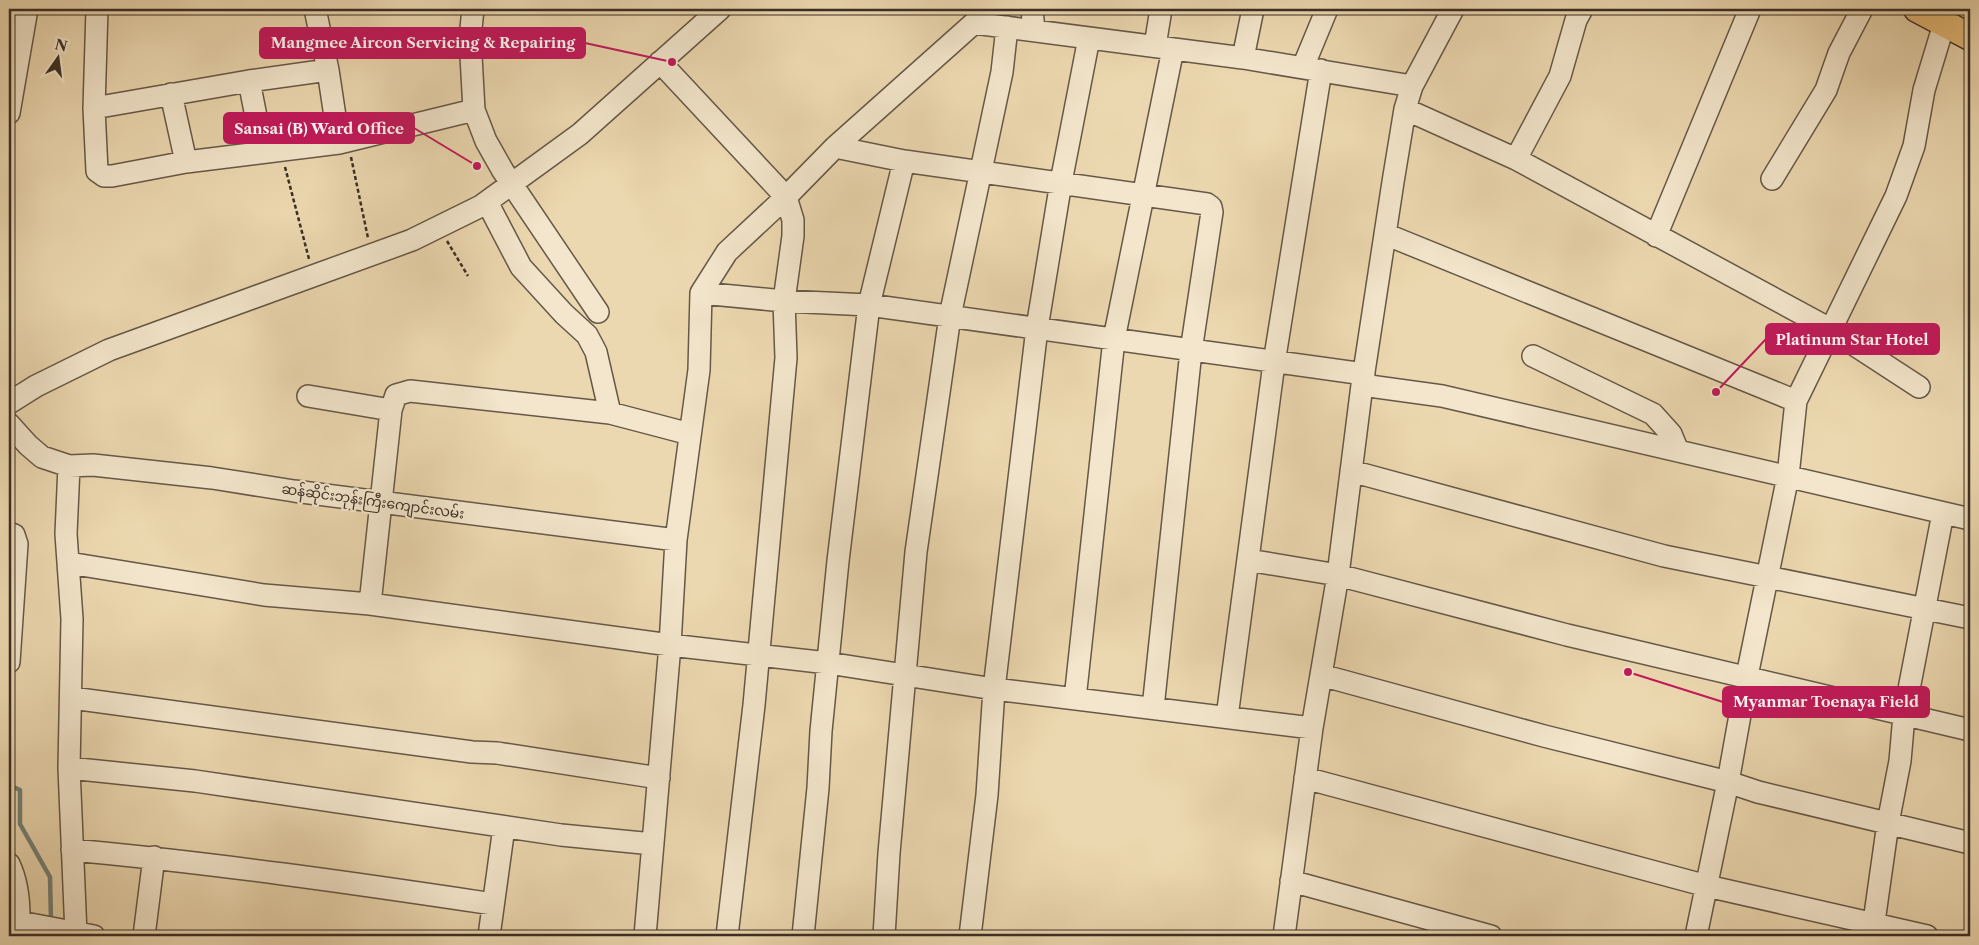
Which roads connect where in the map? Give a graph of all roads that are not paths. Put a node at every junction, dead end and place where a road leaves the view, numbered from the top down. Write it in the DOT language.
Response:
graph roads {
  1 [pos="27,9"];
  2 [pos="97,9"];
  3 [pos="315,9"];
  4 [pos="473,9"];
  5 [pos="720,9"];
  6 [pos="1032,9"];
  7 [pos="1161,9"];
  8 [pos="1253,9"];
  9 [pos="1327,9"];
  10 [pos="1453,9"];
  11 [pos="1582,9"];
  12 [pos="1750,9"];
  13 [pos="1862,9"];
  14 [pos="1917,9"];
  15 [pos="1944,24"];
  16 [pos="1007,27"];
  17 [pos="1034,31"];
  18 [pos="1970,37"];
  19 [pos="1089,38"];
  20 [pos="1164,47"];
  21 [pos="1243,58"];
  22 [pos="660,62"];
  23 [pos="1312,68"];
  24 [pos="328,70"];
  25 [pos="249,81"];
  26 [pos="1412,86"];
  27 [pos="171,94"];
  28 [pos="94,108"];
  29 [pos="474,110"];
  30 [pos="1406,110"];
  31 [pos="9,113"];
  32 [pos="344,142"];
  33 [pos="835,147"];
  34 [pos="272,151"];
  35 [pos="1516,159"];
  36 [pos="904,161"];
  37 [pos="186,162"];
  38 [pos="982,172"];
  39 [pos="1772,179"];
  40 [pos="1061,182"];
  41 [pos="512,184"];
  42 [pos="1142,194"];
  43 [pos="786,197"];
  44 [pos="487,202"];
  45 [pos="1385,234"];
  46 [pos="1656,236"];
  47 [pos="701,293"];
  48 [pos="784,301"];
  49 [pos="869,304"];
  50 [pos="598,312"];
  51 [pos="950,316"];
  52 [pos="1037,328"];
  53 [pos="1830,330"];
  54 [pos="1114,339"];
  55 [pos="1191,351"];
  56 [pos="1533,356"];
  57 [pos="1274,363"];
  58 [pos="1363,380"];
  59 [pos="1919,386"];
  60 [pos="308,396"];
  61 [pos="1796,401"];
  62 [pos="9,403"];
  63 [pos="391,410"];
  64 [pos="610,413"];
  65 [pos="9,424"];
  66 [pos="690,434"];
  67 [pos="1678,451"];
  68 [pos="69,466"];
  69 [pos="1351,471"];
  70 [pos="1788,476"];
  71 [pos="382,503"];
  72 [pos="1943,513"];
  73 [pos="1970,519"];
  74 [pos="9,533"];
  75 [pos="676,540"];
  76 [pos="1248,560"];
  77 [pos="69,563"];
  78 [pos="1338,574"];
  79 [pos="1767,576"];
  80 [pos="370,604"];
  81 [pos="1924,608"];
  82 [pos="1970,618"];
  83 [pos="670,645"];
  84 [pos="759,656"];
  85 [pos="9,662"];
  86 [pos="828,663"];
  87 [pos="905,675"];
  88 [pos="1321,675"];
  89 [pos="1746,676"];
  90 [pos="994,689"];
  91 [pos="72,698"];
  92 [pos="1074,699"];
  93 [pos="1153,708"];
  94 [pos="1904,715"];
  95 [pos="1227,717"];
  96 [pos="1312,728"];
  97 [pos="1970,730"];
  98 [pos="69,768"];
  99 [pos="658,778"];
  100 [pos="1305,778"];
  101 [pos="1728,782"];
  102 [pos="1888,823"];
  103 [pos="504,827"];
  104 [pos="1970,843"];
  105 [pos="653,844"];
  106 [pos="72,850"];
  107 [pos="154,857"];
  108 [pos="9,864"];
  109 [pos="1291,881"];
  110 [pos="1707,886"];
  111 [pos="493,904"];
  112 [pos="15,926"];
  113 [pos="1873,931"];
  114 [pos="85,935"];
  115 [pos="144,936"];
  116 [pos="489,936"];
  117 [pos="645,936"];
  118 [pos="727,936"];
  119 [pos="803,936"];
  120 [pos="884,936"];
  121 [pos="970,936"];
  122 [pos="1284,936"];
  123 [pos="1490,936"];
  124 [pos="1696,936"];
  125 [pos="1927,936"];
  1 -- 31 [label="street"];
  2 -- 28 [label="street"];
  3 -- 24 [label="street"];
  4 -- 29 [label="street"];
  5 -- 22 [label="street"];
  6 -- 17 [label="street"];
  7 -- 20 [label="street"];
  8 -- 21 [label="street"];
  9 -- 23 [label="street"];
  10 -- 26 [label="street"];
  11 -- 35 [label="street"];
  12 -- 46 [label="street"];
  13 -- 39 [label="street"];
  14 -- 15 [label="main road"];
  15 -- 18 [label="main road"];
  15 -- 53 [label="street"];
  16 -- 17 [label="street"];
  16 -- 33 [label="street"];
  16 -- 38 [label="street"];
  17 -- 19 [label="street"];
  19 -- 20 [label="street"];
  19 -- 40 [label="street"];
  20 -- 21 [label="street"];
  20 -- 42 [label="street"];
  21 -- 23 [label="street"];
  22 -- 41 [label="street"];
  22 -- 43 [label="street"];
  23 -- 26 [label="street"];
  23 -- 57 [label="street"];
  24 -- 25 [label="street"];
  24 -- 32 [label="street"];
  25 -- 27 [label="street"];
  25 -- 34 [label="street"];
  26 -- 30 [label="street"];
  27 -- 28 [label="street"];
  27 -- 37 [label="street"];
  28 -- 37 [label="street"];
  29 -- 32 [label="street"];
  29 -- 41 [label="street"];
  30 -- 35 [label="street"];
  30 -- 45 [label="street"];
  32 -- 34 [label="street"];
  33 -- 36 [label="street"];
  33 -- 43 [label="street"];
  34 -- 37 [label="street"];
  35 -- 46 [label="street"];
  36 -- 38 [label="street"];
  36 -- 49 [label="street"];
  38 -- 40 [label="street"];
  38 -- 51 [label="street"];
  40 -- 42 [label="street"];
  40 -- 52 [label="street"];
  41 -- 44 [label="street"];
  41 -- 50 [label="street"];
  42 -- 54 [label="street"];
  42 -- 55 [label="street"];
  43 -- 47 [label="street"];
  43 -- 48 [label="street"];
  44 -- 62 [label="street"];
  44 -- 64 [label="street"];
  45 -- 58 [label="street"];
  45 -- 61 [label="street"];
  46 -- 53 [label="street"];
  47 -- 48 [label="street"];
  47 -- 66 [label="street"];
  48 -- 49 [label="street"];
  48 -- 84 [label="street"];
  49 -- 51 [label="street"];
  49 -- 86 [label="street"];
  51 -- 52 [label="street"];
  51 -- 87 [label="street"];
  52 -- 54 [label="street"];
  52 -- 90 [label="street"];
  53 -- 59 [label="street"];
  53 -- 61 [label="street"];
  54 -- 55 [label="street"];
  54 -- 92 [label="street"];
  55 -- 57 [label="street"];
  55 -- 93 [label="street"];
  56 -- 67 [label="street"];
  57 -- 58 [label="street"];
  57 -- 76 [label="street"];
  58 -- 67 [label="street"];
  58 -- 69 [label="street"];
  60 -- 63 [label="street"];
  61 -- 70 [label="street"];
  63 -- 64 [label="street"];
  63 -- 71 [label="street"];
  64 -- 66 [label="street"];
  65 -- 68 [label="street"];
  66 -- 75 [label="street"];
  67 -- 70 [label="street"];
  68 -- 71 [label="street, ဆန်ဆိုင်းဘုန်းကြီးကျောင်းလမ်း"];
  68 -- 77 [label="street"];
  69 -- 78 [label="street"];
  69 -- 79 [label="street"];
  70 -- 72 [label="street"];
  70 -- 79 [label="street"];
  71 -- 75 [label="street, ဆန်ဆိုင်းဘုန်းကြီးကျောင်းလမ်း"];
  71 -- 80 [label="street"];
  72 -- 73 [label="street"];
  72 -- 81 [label="street"];
  74 -- 85 [label="street"];
  75 -- 83 [label="street"];
  76 -- 78 [label="street"];
  76 -- 95 [label="street"];
  77 -- 80 [label="street"];
  77 -- 91 [label="street"];
  78 -- 88 [label="street"];
  78 -- 89 [label="street"];
  79 -- 81 [label="street"];
  79 -- 89 [label="street"];
  80 -- 83 [label="street"];
  81 -- 82 [label="street"];
  81 -- 94 [label="street"];
  83 -- 84 [label="street"];
  83 -- 99 [label="street"];
  84 -- 86 [label="street"];
  84 -- 118 [label="street"];
  86 -- 87 [label="street"];
  86 -- 119 [label="street"];
  87 -- 90 [label="street"];
  87 -- 120 [label="street"];
  88 -- 96 [label="street"];
  88 -- 101 [label="street"];
  89 -- 94 [label="street"];
  89 -- 101 [label="street"];
  90 -- 92 [label="street"];
  90 -- 121 [label="street"];
  91 -- 98 [label="street"];
  91 -- 99 [label="street"];
  92 -- 93 [label="street"];
  93 -- 95 [label="street"];
  94 -- 97 [label="street"];
  94 -- 102 [label="street"];
  95 -- 96 [label="street"];
  96 -- 100 [label="street"];
  98 -- 103 [label="street"];
  98 -- 106 [label="street"];
  99 -- 105 [label="street"];
  100 -- 109 [label="street"];
  100 -- 110 [label="street"];
  101 -- 102 [label="street"];
  101 -- 110 [label="street"];
  102 -- 104 [label="street"];
  102 -- 113 [label="street"];
  103 -- 105 [label="street"];
  103 -- 111 [label="street"];
  105 -- 117 [label="street"];
  106 -- 107 [label="street"];
  106 -- 114 [label="street"];
  107 -- 111 [label="street"];
  107 -- 115 [label="street"];
  108 -- 112 [label="street"];
  109 -- 122 [label="street"];
  109 -- 123 [label="street"];
  110 -- 113 [label="street"];
  110 -- 124 [label="street"];
  111 -- 116 [label="street"];
  112 -- 114 [label="street"];
  113 -- 125 [label="street"];
}
